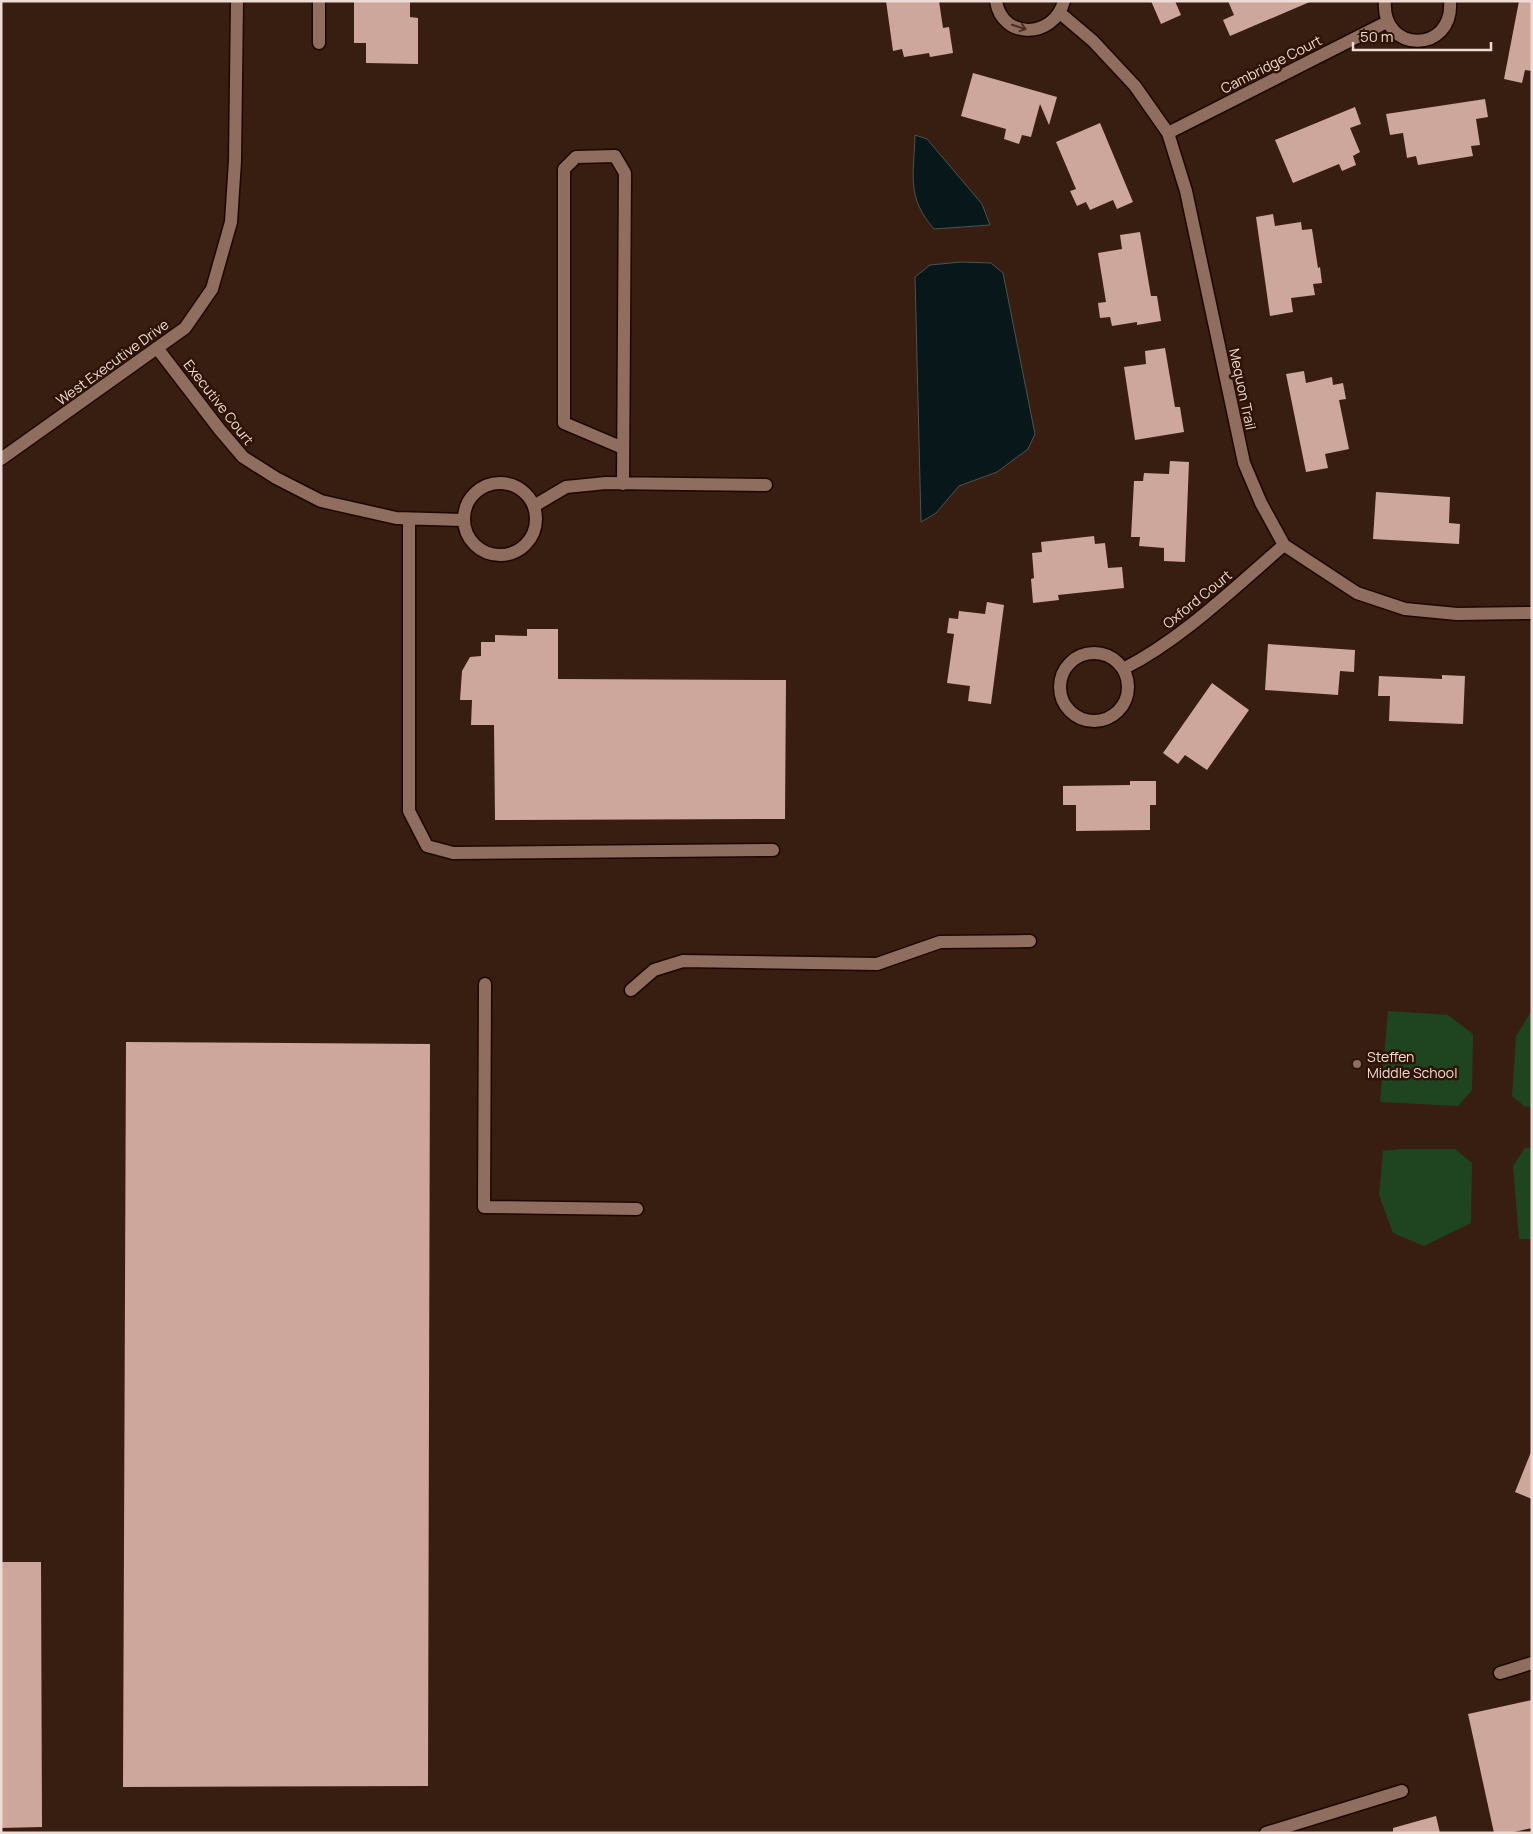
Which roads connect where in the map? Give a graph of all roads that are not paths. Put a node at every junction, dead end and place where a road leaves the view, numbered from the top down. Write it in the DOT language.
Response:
graph roads {
  1 [pos="237,1"];
  2 [pos="319,1"];
  3 [pos="996,1"];
  4 [pos="1385,1"];
  5 [pos="1450,1"];
  6 [pos="1062,7"];
  7 [pos="1387,22"];
  8 [pos="319,43"];
  9 [pos="1168,133"];
  10 [pos="157,348"];
  11 [pos="623,448"];
  12 [pos="1,460"];
  13 [pos="623,484"];
  14 [pos="766,485"];
  15 [pos="534,506"];
  16 [pos="409,519"];
  17 [pos="463,520"];
  18 [pos="1284,545"];
  19 [pos="1532,613"];
  20 [pos="1123,669"];
  21 [pos="773,850"];
  22 [pos="1030,941"];
  23 [pos="485,984"];
  24 [pos="631,990"];
  25 [pos="637,1209"];
  26 [pos="1532,1663"];
  27 [pos="1500,1673"];
  28 [pos="1402,1791"];
  29 [pos="1266,1833"];
  1 -- 10 [label="street, West Executive Drive"];
  2 -- 8 [label="street"];
  3 -- 6 [label="street, Mequon Trail, one-way"];
  4 -- 7 [label="street"];
  5 -- 7 [label="street"];
  6 -- 9 [label="street, Mequon Trail"];
  7 -- 9 [label="street, Cambridge Court"];
  9 -- 18 [label="street, Mequon Trail"];
  10 -- 12 [label="street, West Executive Drive"];
  10 -- 16 [label="street, Executive Court"];
  11 -- 11 [label="street"];
  11 -- 13 [label="street"];
  13 -- 14 [label="street"];
  13 -- 15 [label="street"];
  15 -- 17 [label="street"];
  15 -- 17 [label="street"];
  16 -- 17 [label="street, Executive Court"];
  16 -- 21 [label="street"];
  18 -- 19 [label="street, Mequon Trail"];
  18 -- 20 [label="street, Oxford Court"];
  20 -- 20 [label="street"];
  22 -- 24 [label="street"];
  23 -- 25 [label="street"];
  26 -- 27 [label="street"];
  28 -- 29 [label="street"];
}
